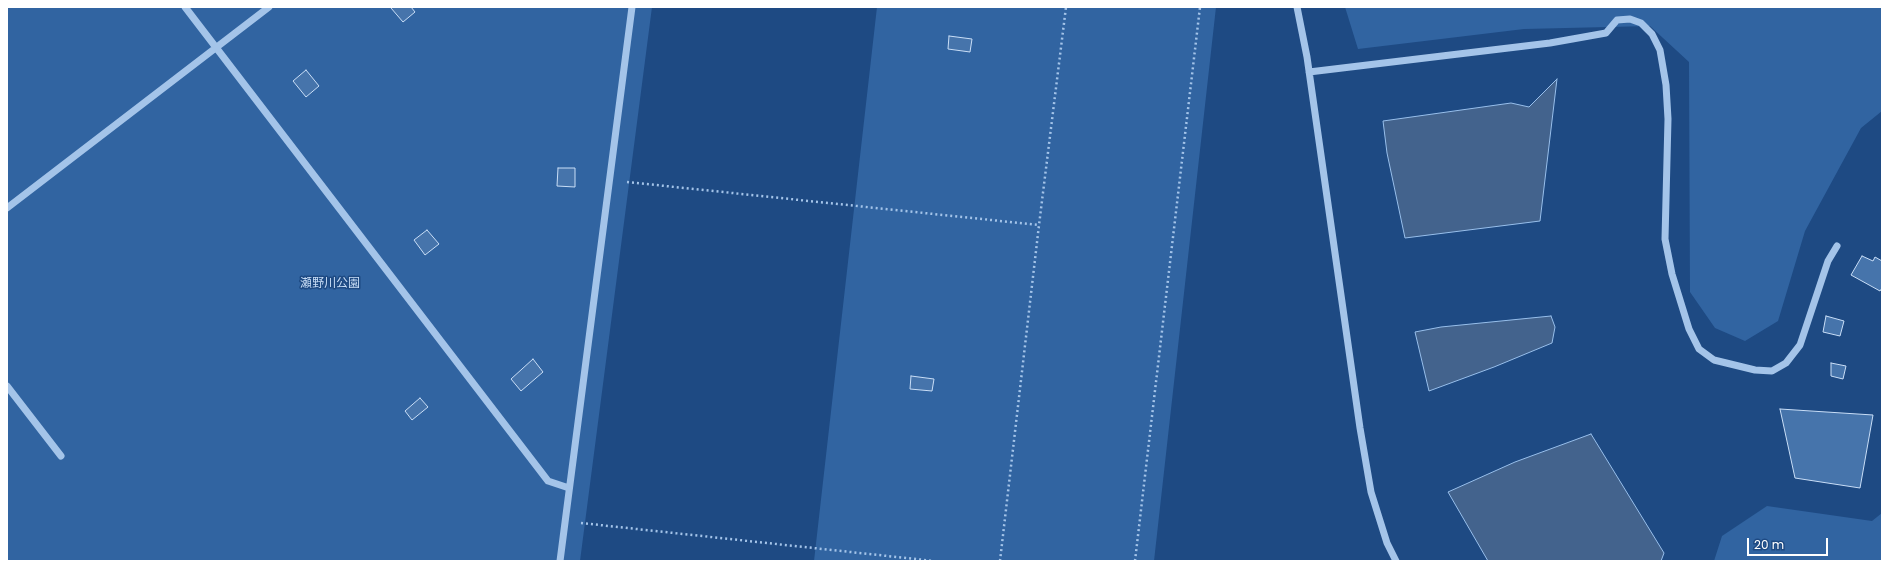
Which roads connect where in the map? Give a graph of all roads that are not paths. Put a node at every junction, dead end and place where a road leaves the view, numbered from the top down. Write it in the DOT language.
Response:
graph roads {
  1 [pos="185,7"];
  2 [pos="269,7"];
  3 [pos="632,7"];
  4 [pos="1297,7"];
  5 [pos="216,48"];
  6 [pos="1310,72"];
  7 [pos="7,208"];
  8 [pos="1837,246"];
  9 [pos="7,386"];
  10 [pos="61,456"];
  11 [pos="569,488"];
  12 [pos="560,561"];
  13 [pos="1396,561"];
  1 -- 5 [label="street"];
  2 -- 5 [label="street"];
  3 -- 11 [label="street"];
  4 -- 6 [label="street"];
  5 -- 7 [label="street"];
  5 -- 11 [label="street"];
  6 -- 8 [label="street"];
  6 -- 13 [label="street"];
  9 -- 10 [label="street"];
  11 -- 12 [label="street"];
}
